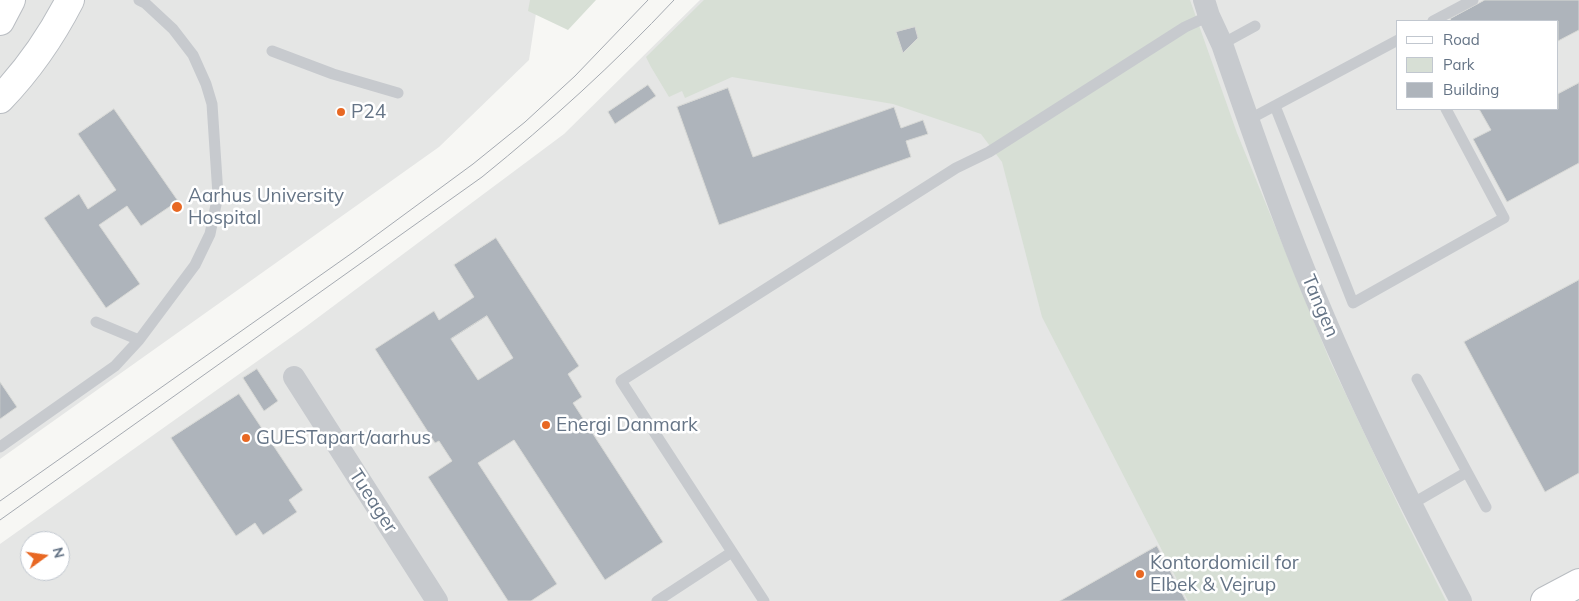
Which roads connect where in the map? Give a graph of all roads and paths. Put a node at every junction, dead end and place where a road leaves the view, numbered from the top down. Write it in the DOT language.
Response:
graph roads {
  1 [pos="10,0"];
  2 [pos="70,0"];
  3 [pos="139,0"];
  4 [pos="1472,0"];
  5 [pos="1206,8"];
  6 [pos="1435,20"];
  7 [pos="0,21"];
  8 [pos="1255,26"];
  9 [pos="1396,41"];
  10 [pos="1222,44"];
  11 [pos="272,51"];
  12 [pos="398,93"];
  13 [pos="0,99"];
  14 [pos="1275,106"];
  15 [pos="1447,110"];
  16 [pos="1248,120"];
  17 [pos="96,322"];
  18 [pos="139,340"];
  19 [pos="294,376"];
  20 [pos="1417,379"];
  21 [pos="0,447"];
  22 [pos="1467,472"];
  23 [pos="1410,504"];
  24 [pos="1486,508"];
  25 [pos="732,552"];
  26 [pos="1579,583"];
  27 [pos="437,601"];
  28 [pos="658,601"];
  29 [pos="764,601"];
  30 [pos="1461,601"];
  31 [pos="1545,601"];
  1 -- 7 [label="street"];
  2 -- 13 [label="street"];
  3 -- 18 [label="lane"];
  4 -- 6 [label="lane"];
  5 -- 10 [label="street, Tangen"];
  5 -- 25 [label="lane"];
  8 -- 10 [label="lane"];
  9 -- 14 [label="lane"];
  10 -- 16 [label="street, Tangen"];
  11 -- 12 [label="lane"];
  14 -- 15 [label="lane"];
  14 -- 16 [label="lane"];
  16 -- 23 [label="street, Tangen"];
  17 -- 18 [label="lane"];
  18 -- 21 [label="lane"];
  19 -- 27 [label="street, Tueager"];
  20 -- 22 [label="lane"];
  22 -- 23 [label="lane"];
  22 -- 24 [label="lane"];
  23 -- 30 [label="street, Tangen"];
  25 -- 28 [label="lane"];
  25 -- 29 [label="lane"];
  26 -- 31 [label="street"];
}
